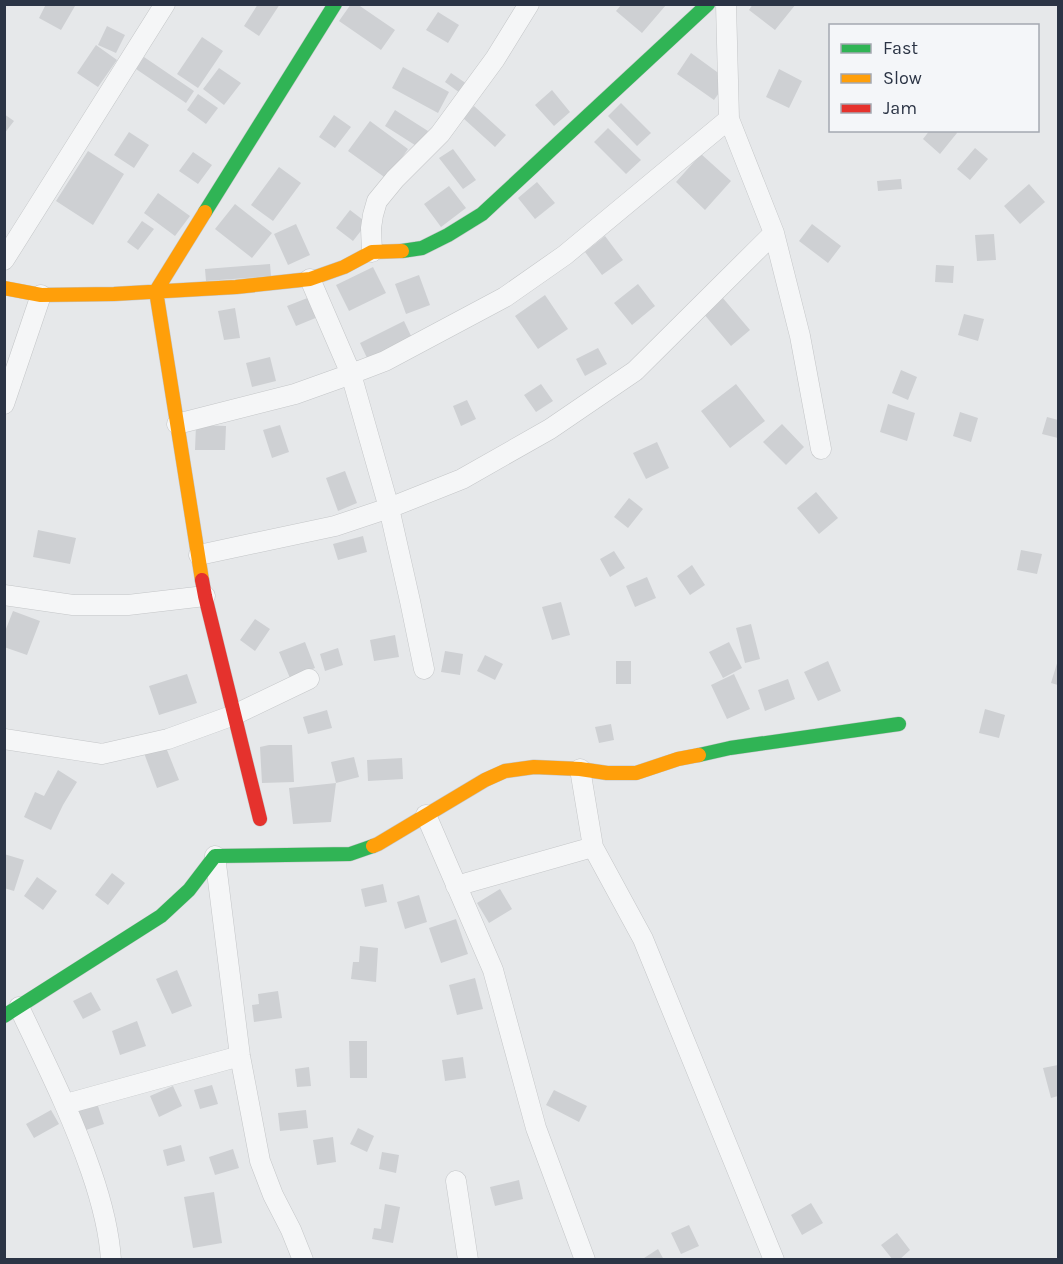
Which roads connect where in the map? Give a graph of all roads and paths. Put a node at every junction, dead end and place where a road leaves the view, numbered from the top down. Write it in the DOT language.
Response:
graph roads {
  1 [pos="165,4"];
  2 [pos="335,4"];
  3 [pos="529,4"];
  4 [pos="708,4"];
  5 [pos="726,4"];
  6 [pos="729,119"];
  7 [pos="774,233"];
  8 [pos="372,252"];
  9 [pos="4,260"];
  10 [pos="310,279"];
  11 [pos="4,288"];
  12 [pos="156,291"];
  13 [pos="41,295"];
  14 [pos="351,374"];
  15 [pos="4,404"];
  16 [pos="177,424"];
  17 [pos="821,449"];
  18 [pos="389,508"];
  19 [pos="199,555"];
  20 [pos="4,595"];
  21 [pos="205,596"];
  22 [pos="424,669"];
  23 [pos="309,680"];
  24 [pos="234,715"];
  25 [pos="899,724"];
  26 [pos="4,739"];
  27 [pos="580,769"];
  28 [pos="426,815"];
  29 [pos="260,819"];
  30 [pos="593,847"];
  31 [pos="214,856"];
  32 [pos="456,886"];
  33 [pos="12,1012"];
  34 [pos="240,1056"];
  35 [pos="66,1104"];
  36 [pos="456,1181"];
  37 [pos="111,1260"];
  38 [pos="303,1260"];
  39 [pos="468,1260"];
  40 [pos="585,1260"];
  41 [pos="774,1260"];
  1 -- 9 [label="street"];
  2 -- 12 [label="street"];
  3 -- 8 [label="street"];
  4 -- 8 [label="street"];
  5 -- 6 [label="street"];
  6 -- 7 [label="street"];
  6 -- 14 [label="street"];
  7 -- 17 [label="street"];
  7 -- 18 [label="street"];
  8 -- 10 [label="street"];
  10 -- 12 [label="street"];
  10 -- 14 [label="street"];
  11 -- 13 [label="street"];
  12 -- 13 [label="street"];
  12 -- 16 [label="street"];
  13 -- 15 [label="street"];
  14 -- 16 [label="street"];
  14 -- 18 [label="street"];
  16 -- 19 [label="street"];
  18 -- 19 [label="street"];
  18 -- 22 [label="street"];
  19 -- 21 [label="street"];
  20 -- 21 [label="street"];
  21 -- 24 [label="street"];
  23 -- 24 [label="street"];
  24 -- 26 [label="street"];
  24 -- 29 [label="street"];
  25 -- 27 [label="street"];
  27 -- 28 [label="street"];
  27 -- 30 [label="street"];
  28 -- 31 [label="street"];
  28 -- 32 [label="street"];
  30 -- 32 [label="street"];
  30 -- 41 [label="street"];
  31 -- 33 [label="street"];
  31 -- 34 [label="street"];
  32 -- 40 [label="street"];
  33 -- 35 [label="street"];
  34 -- 35 [label="street"];
  34 -- 38 [label="street"];
  35 -- 37 [label="street"];
  36 -- 39 [label="street"];
}
